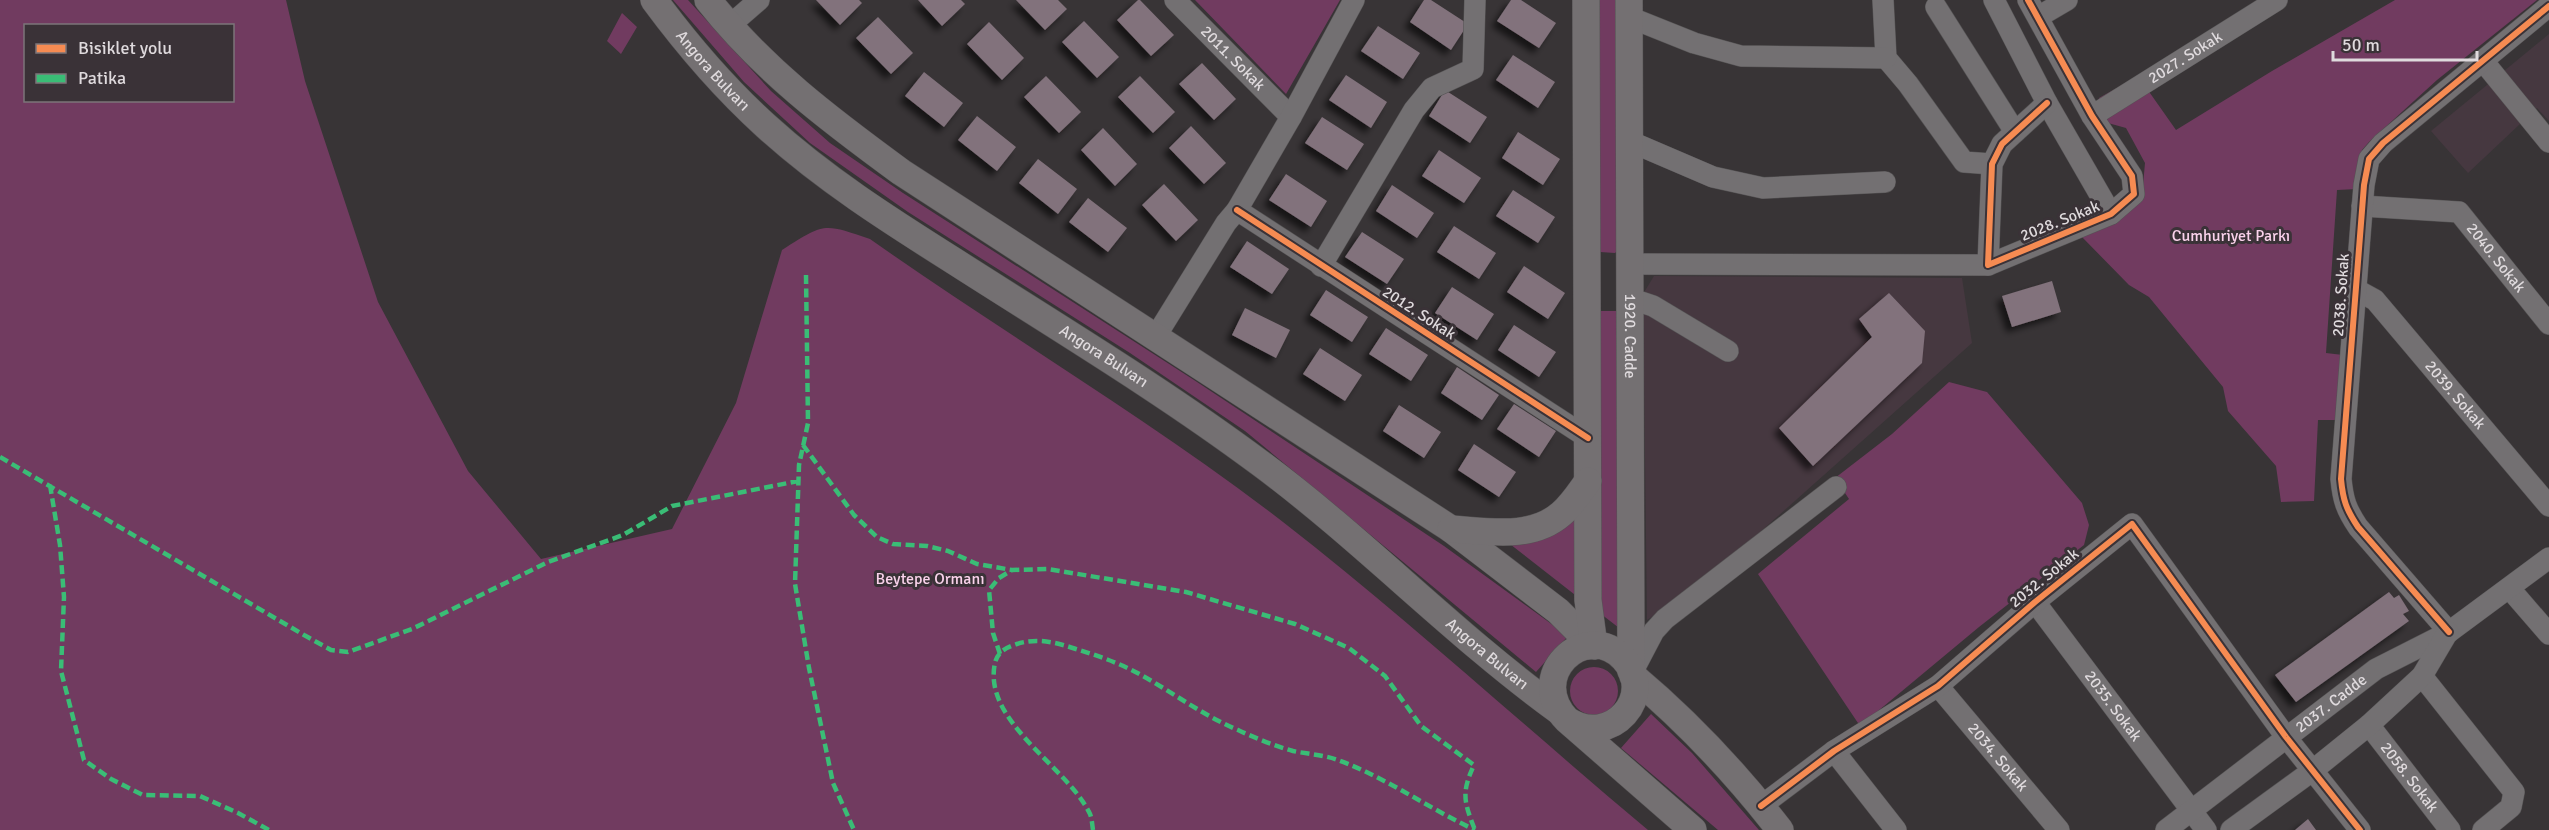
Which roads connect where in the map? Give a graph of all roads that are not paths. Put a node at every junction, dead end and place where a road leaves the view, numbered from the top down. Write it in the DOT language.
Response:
graph roads {
  1 [pos="654,0"];
  2 [pos="708,0"];
  3 [pos="759,0"];
  4 [pos="1175,0"];
  5 [pos="1354,0"];
  6 [pos="1475,0"];
  7 [pos="1586,0"];
  8 [pos="1884,0"];
  9 [pos="1994,0"];
  10 [pos="2067,0"];
  11 [pos="2277,0"];
  12 [pos="2549,6"];
  13 [pos="1936,7"];
  14 [pos="1629,8"];
  15 [pos="2033,8"];
  16 [pos="729,26"];
  17 [pos="1886,58"];
  18 [pos="2483,61"];
  19 [pos="2047,103"];
  20 [pos="2092,116"];
  21 [pos="1291,117"];
  22 [pos="2015,132"];
  23 [pos="1629,141"];
  24 [pos="2549,142"];
  25 [pos="1992,165"];
  26 [pos="1885,182"];
  27 [pos="2362,206"];
  28 [pos="1237,210"];
  29 [pos="2111,214"];
  30 [pos="1629,264"];
  31 [pos="1587,265"];
  32 [pos="1988,265"];
  33 [pos="1321,266"];
  34 [pos="2355,289"];
  35 [pos="1630,303"];
  36 [pos="1588,304"];
  37 [pos="2549,324"];
  38 [pos="1156,336"];
  39 [pos="1728,351"];
  40 [pos="1588,438"];
  41 [pos="1588,481"];
  42 [pos="1836,487"];
  43 [pos="2549,506"];
  44 [pos="1452,529"];
  45 [pos="2549,558"];
  46 [pos="2510,589"];
  47 [pos="2035,602"];
  48 [pos="2449,632"];
  49 [pos="2549,634"];
  50 [pos="1591,646"];
  51 [pos="1632,674"];
  52 [pos="2422,676"];
  53 [pos="1938,686"];
  54 [pos="1563,716"];
  55 [pos="2369,725"];
  56 [pos="2286,736"];
  57 [pos="1834,751"];
  58 [pos="2312,771"];
  59 [pos="1761,806"];
  60 [pos="2193,810"];
  61 [pos="1693,830"];
  62 [pos="1780,830"];
  63 [pos="1896,830"];
  64 [pos="2059,830"];
  65 [pos="2166,830"];
  66 [pos="2206,830"];
  67 [pos="2232,830"];
  68 [pos="2360,830"];
  69 [pos="2450,830"];
  70 [pos="2483,830"];
  1 -- 54 [label="main road, Angora Bulvarı"];
  2 -- 16 [label="main road"];
  3 -- 16 [label="street"];
  4 -- 21 [label="street, 2011. Sokak"];
  5 -- 21 [label="street"];
  6 -- 33 [label="street"];
  7 -- 31 [label="main road"];
  8 -- 17 [label="street"];
  9 -- 19 [label="street, 2028. Sokak"];
  10 -- 15 [label="street"];
  11 -- 20 [label="street, 2027. Sokak"];
  12 -- 18 [label="street, 2038. Sokak"];
  13 -- 22 [label="street"];
  14 -- 17 [label="street"];
  14 -- 23 [label="main road, 1920. Cadde"];
  15 -- 20 [label="street, 2028. Sokak"];
  16 -- 38 [label="main road"];
  17 -- 25 [label="street"];
  18 -- 24 [label="street"];
  18 -- 27 [label="street, 2038. Sokak"];
  19 -- 22 [label="street"];
  19 -- 29 [label="street, 2028. Sokak"];
  20 -- 29 [label="street, 2028. Sokak"];
  21 -- 28 [label="street"];
  22 -- 25 [label="street"];
  23 -- 26 [label="street"];
  23 -- 30 [label="main road, 1920. Cadde"];
  25 -- 32 [label="street"];
  27 -- 34 [label="street, 2038. Sokak"];
  27 -- 37 [label="street, 2040. Sokak"];
  28 -- 33 [label="street, 2012. Sokak"];
  28 -- 38 [label="street"];
  29 -- 32 [label="street, 2028. Sokak"];
  30 -- 31 [label="main road"];
  30 -- 32 [label="street"];
  30 -- 35 [label="main road, 1920. Cadde"];
  31 -- 36 [label="main road"];
  33 -- 40 [label="street, 2012. Sokak"];
  34 -- 43 [label="street, 2039. Sokak"];
  34 -- 48 [label="street, 2038. Sokak"];
  35 -- 36 [label="main road"];
  35 -- 39 [label="street"];
  35 -- 51 [label="main road, 1920. Cadde"];
  36 -- 40 [label="main road"];
  38 -- 44 [label="main road"];
  40 -- 41 [label="main road"];
  41 -- 44 [label="main road"];
  41 -- 50 [label="main road"];
  42 -- 51 [label="street"];
  44 -- 50 [label="main road"];
  45 -- 46 [label="street, 2037. Cadde"];
  46 -- 48 [label="street, 2037. Cadde"];
  46 -- 49 [label="street"];
  47 -- 53 [label="street, 2032. Sokak"];
  47 -- 56 [label="street, 2032. Sokak"];
  47 -- 60 [label="street, 2035. Sokak"];
  48 -- 52 [label="street, 2037. Cadde"];
  48 -- 56 [label="street, 2037. Cadde"];
  50 -- 51 [label="main road"];
  50 -- 54 [label="main road, Angora Bulvarı"];
  51 -- 54 [label="main road, Angora Bulvarı"];
  51 -- 59 [label="main road"];
  52 -- 55 [label="street, 2037. Cadde"];
  52 -- 70 [label="street"];
  53 -- 57 [label="street, 2032. Sokak"];
  53 -- 64 [label="street, 2034. Sokak"];
  54 -- 61 [label="main road, Angora Bulvarı"];
  55 -- 58 [label="street, 2037. Cadde"];
  55 -- 69 [label="street, 2058. Sokak"];
  56 -- 58 [label="street"];
  56 -- 60 [label="street, 2037. Cadde"];
  57 -- 59 [label="street, 2032. Sokak"];
  57 -- 63 [label="street"];
  58 -- 67 [label="street, 2037. Cadde"];
  58 -- 68 [label="street"];
  59 -- 62 [label="main road"];
  60 -- 65 [label="street, 2037. Cadde"];
  60 -- 66 [label="street, 2035. Sokak"];
}
